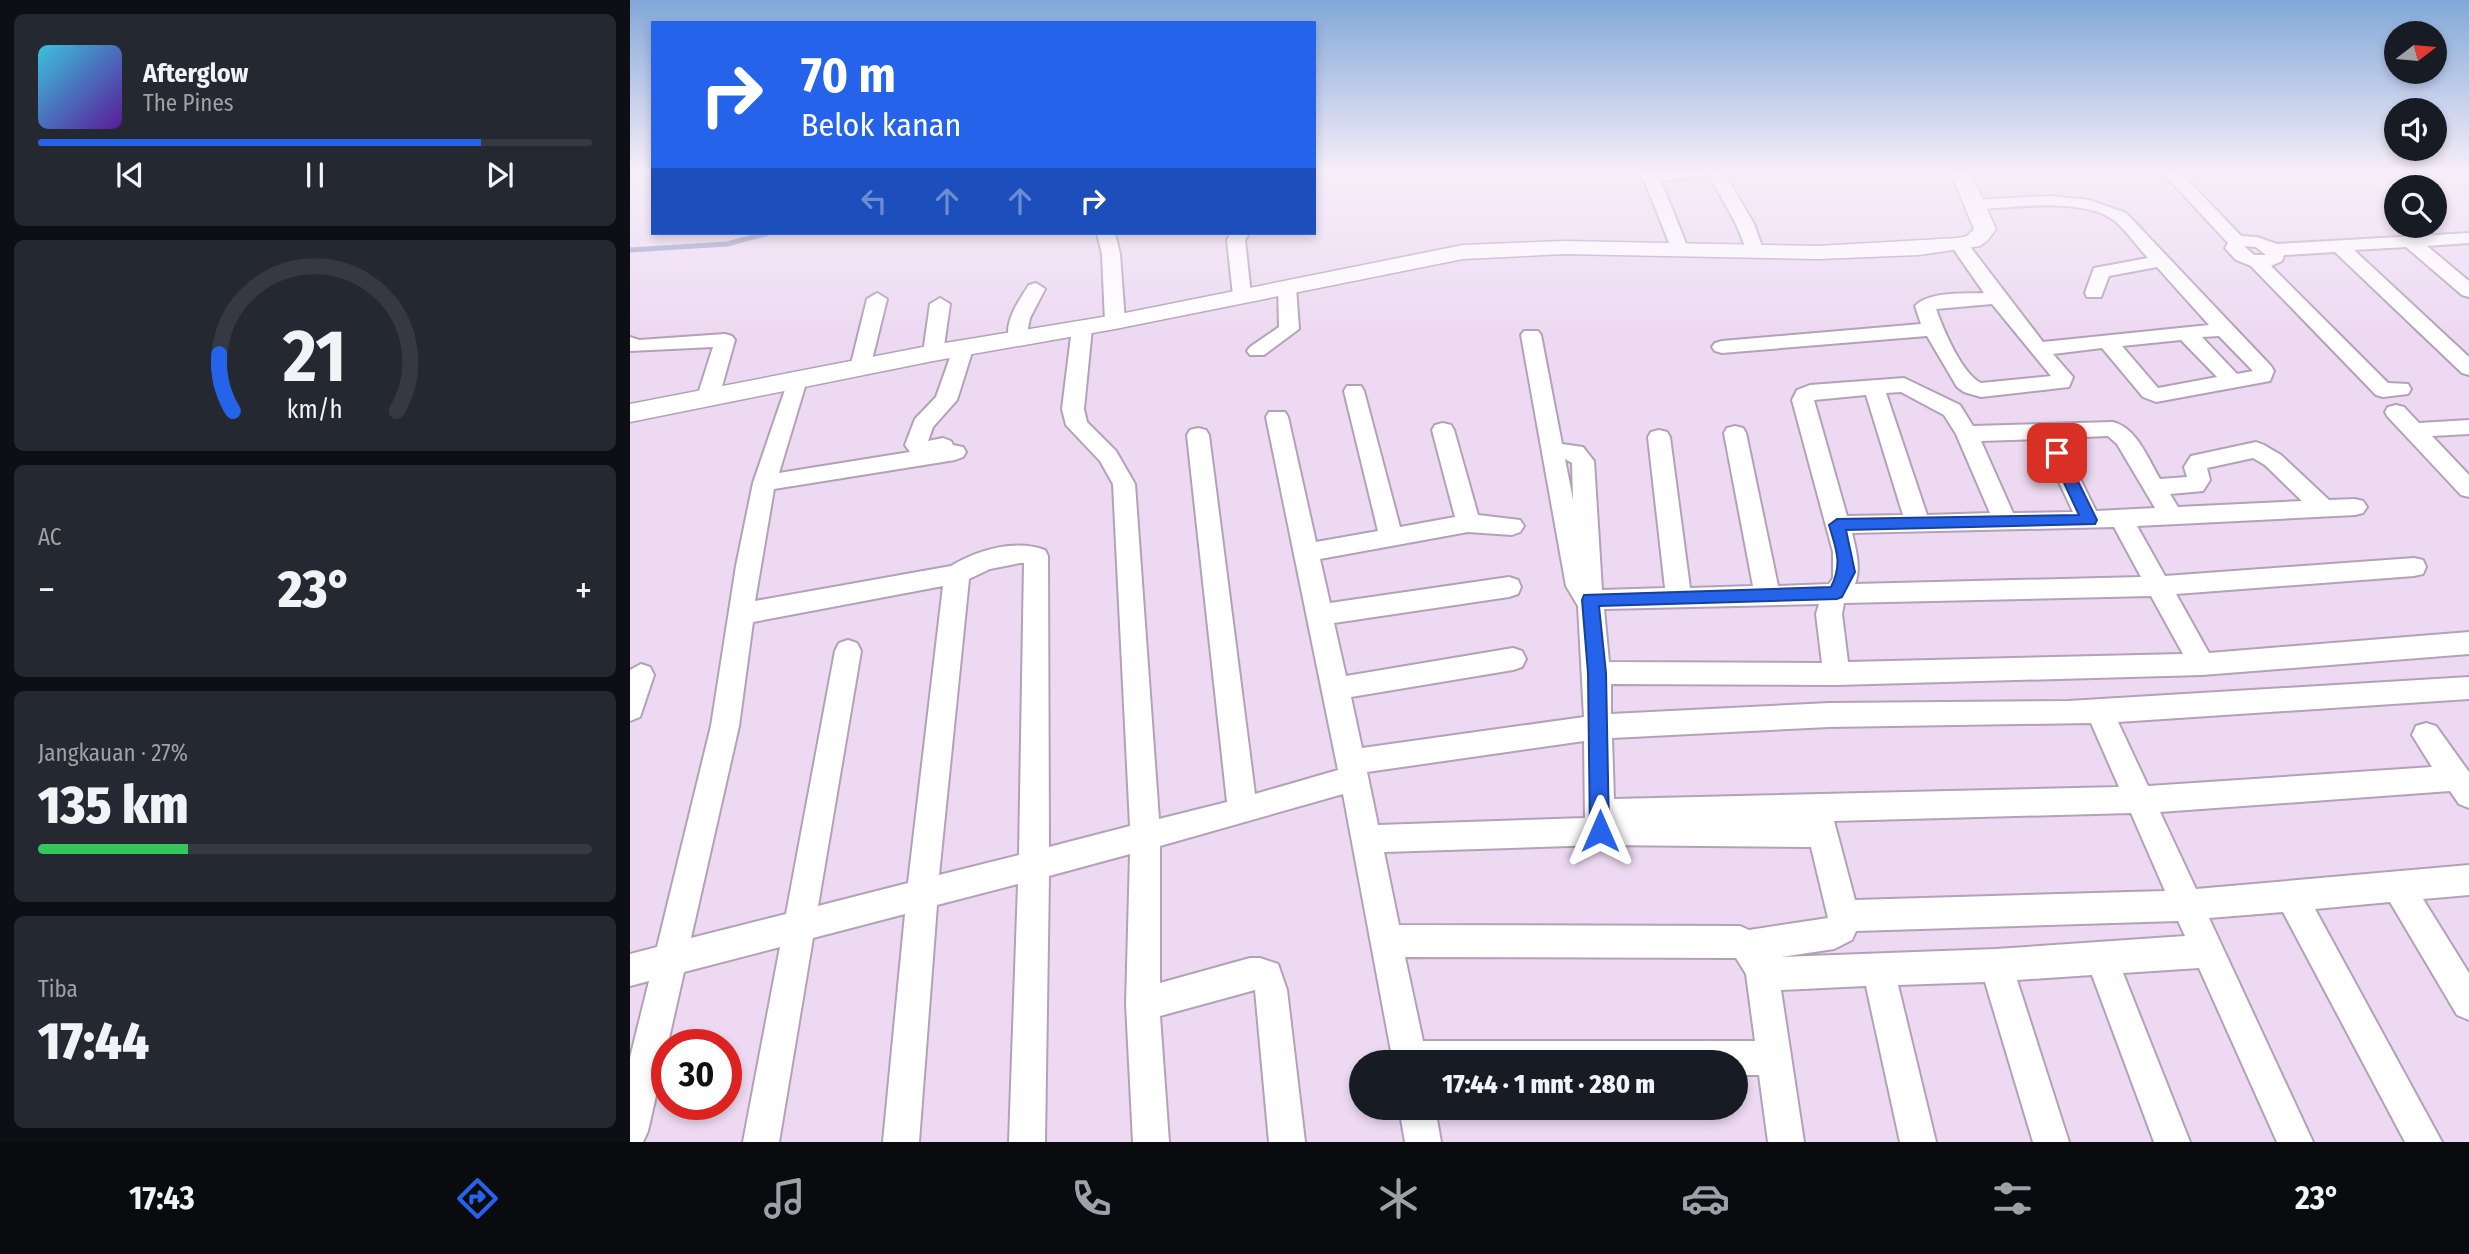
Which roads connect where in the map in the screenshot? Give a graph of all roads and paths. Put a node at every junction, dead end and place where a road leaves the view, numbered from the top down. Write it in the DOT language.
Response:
graph roads {
  1 [pos="1668,224"];
  2 [pos="1745,224"];
  3 [pos="1981,224"];
  4 [pos="2128,224"];
  5 [pos="2225,224"];
  6 [pos="2229,224"];
  7 [pos="1106,235"];
  8 [pos="1239,235"];
  9 [pos="2469,238"];
  10 [pos="2243,241"];
  11 [pos="2411,242"];
  12 [pos="1959,244"];
  13 [pos="2339,246"];
  14 [pos="1680,251"];
  15 [pos="1755,252"];
  16 [pos="2268,257"];
  17 [pos="2162,261"];
  18 [pos="1287,287"];
  19 [pos="1036,289"];
  20 [pos="2469,291"];
  21 [pos="2094,293"];
  22 [pos="1242,295"];
  23 [pos="1997,298"];
  24 [pos="877,299"];
  25 [pos="940,304"];
  26 [pos="1115,322"];
  27 [pos="1083,328"];
  28 [pos="1933,329"];
  29 [pos="2224,330"];
  30 [pos="2186,333"];
  31 [pos="1531,335"];
  32 [pos="1018,339"];
  33 [pos="2107,341"];
  34 [pos="630,343"];
  35 [pos="1722,347"];
  36 [pos="963,349"];
  37 [pos="2038,349"];
  38 [pos="1258,351"];
  39 [pos="933,354"];
  40 [pos="859,368"];
  41 [pos="2469,368"];
  42 [pos="797,380"];
  43 [pos="2233,382"];
  44 [pos="1874,388"];
  45 [pos="1354,391"];
  46 [pos="708,397"];
  47 [pos="2396,412"];
  48 [pos="630,414"];
  49 [pos="1277,418"];
  50 [pos="2469,427"];
  51 [pos="1443,430"];
  52 [pos="2416,430"];
  53 [pos="2046,431"];
  54 [pos="1735,433"];
  55 [pos="1967,434"];
  56 [pos="1198,435"];
  57 [pos="1659,437"];
  58 [pos="764,483"];
  59 [pos="2467,484"];
  60 [pos="2154,487"];
  61 [pos="2355,507"];
  62 [pos="2324,509"];
  63 [pos="2171,516"];
  64 [pos="2121,519"];
  65 [pos="2089,520"];
  66 [pos="1468,523"];
  67 [pos="2005,523"];
  68 [pos="1918,524"];
  69 [pos="1837,525"];
  70 [pos="1511,526"];
  71 [pos="1391,537"];
  72 [pos="1305,553"];
  73 [pos="2414,567"];
  74 [pos="957,574"];
  75 [pos="2157,586"];
  76 [pos="1509,587"];
  77 [pos="1837,593"];
  78 [pos="1767,594"];
  79 [pos="1679,597"];
  80 [pos="1590,600"];
  81 [pos="742,614"];
  82 [pos="1318,615"];
  83 [pos="2469,643"];
  84 [pos="849,651"];
  85 [pos="1513,659"];
  86 [pos="2202,664"];
  87 [pos="1597,673"];
  88 [pos="1836,674"];
  89 [pos="641,675"];
  90 [pos="2469,688"];
  91 [pos="1334,689"];
  92 [pos="630,709"];
  93 [pos="2099,711"];
  94 [pos="1597,727"];
  95 [pos="2426,735"];
  96 [pos="1352,770"];
  97 [pos="2463,786"];
  98 [pos="2140,800"];
  99 [pos="1243,811"];
  100 [pos="1819,821"];
  101 [pos="1600,822"];
  102 [pos="1145,836"];
  103 [pos="1365,839"];
  104 [pos="1034,864"];
  105 [pos="2469,880"];
  106 [pos="2398,887"];
  107 [pos="922,893"];
  108 [pos="2291,896"];
  109 [pos="2189,905"];
  110 [pos="1844,916"];
  111 [pos="800,926"];
  112 [pos="1386,941"];
  113 [pos="2208,951"];
  114 [pos="2101,957"];
  115 [pos="671,960"];
  116 [pos="1756,960"];
  117 [pos="1996,965"];
  118 [pos="1878,968"];
  119 [pos="630,970"];
  120 [pos="2464,992"];
  121 [pos="1143,1004"];
  122 [pos="1407,1050"];
  123 [pos="1748,1058"];
  124 [pos="1773,1058"];
  125 [pos="1419,1120"];
  126 [pos="630,1131"];
  127 [pos="761,1142"];
  128 [pos="901,1142"];
  129 [pos="1027,1142"];
  130 [pos="1151,1142"];
  131 [pos="1287,1142"];
  132 [pos="1423,1142"];
  133 [pos="1786,1142"];
  134 [pos="1918,1142"];
  135 [pos="2051,1142"];
  136 [pos="2172,1142"];
  137 [pos="2295,1142"];
  138 [pos="2424,1142"];
  1 -- 14 [label="street"];
  2 -- 15 [label="street"];
  3 -- 12 [label="street"];
  4 -- 17 [label="street"];
  5 -- 10 [label="street"];
  6 -- 10 [label="street"];
  7 -- 26 [label="street"];
  8 -- 22 [label="street"];
  9 -- 11 [label="street"];
  10 -- 16 [label="street"];
  11 -- 13 [label="street"];
  11 -- 20 [label="street"];
  12 -- 15 [label="street"];
  12 -- 23 [label="street"];
  13 -- 16 [label="street"];
  13 -- 41 [label="street"];
  14 -- 15 [label="street"];
  14 -- 18 [label="street"];
  16 -- 16 [label="street"];
  17 -- 21 [label="street"];
  17 -- 29 [label="street"];
  18 -- 22 [label="street"];
  18 -- 38 [label="street"];
  19 -- 32 [label="street"];
  22 -- 26 [label="street"];
  23 -- 28 [label="street"];
  23 -- 37 [label="street"];
  24 -- 40 [label="street"];
  25 -- 39 [label="street"];
  26 -- 27 [label="street"];
  27 -- 32 [label="street"];
  27 -- 102 [label="street"];
  28 -- 35 [label="street"];
  28 -- 37 [label="street"];
  29 -- 30 [label="street"];
  29 -- 43 [label="street"];
  30 -- 33 [label="street"];
  30 -- 43 [label="street"];
  31 -- 80 [label="street"];
  32 -- 36 [label="street"];
  33 -- 37 [label="street"];
  33 -- 43 [label="street"];
  34 -- 46 [label="street"];
  36 -- 39 [label="street"];
  36 -- 58 [label="street"];
  39 -- 40 [label="street"];
  40 -- 42 [label="street"];
  42 -- 46 [label="street"];
  42 -- 58 [label="street"];
  44 -- 55 [label="street"];
  44 -- 68 [label="street"];
  44 -- 69 [label="street"];
  45 -- 71 [label="street"];
  46 -- 48 [label="street"];
  47 -- 52 [label="street"];
  49 -- 72 [label="street"];
  50 -- 52 [label="street"];
  51 -- 66 [label="street"];
  52 -- 59 [label="street"];
  53 -- 55 [label="street"];
  53 -- 60 [label="street"];
  53 -- 65 [label="street"];
  54 -- 78 [label="street"];
  55 -- 67 [label="street"];
  56 -- 99 [label="street"];
  57 -- 79 [label="street"];
  58 -- 81 [label="street"];
  60 -- 62 [label="street"];
  60 -- 63 [label="street"];
  61 -- 62 [label="street"];
  62 -- 63 [label="street"];
  63 -- 64 [label="street"];
  64 -- 65 [label="street"];
  64 -- 75 [label="street"];
  65 -- 67 [label="street"];
  66 -- 70 [label="street"];
  66 -- 71 [label="street"];
  67 -- 68 [label="street"];
  68 -- 69 [label="street"];
  69 -- 77 [label="street"];
  71 -- 72 [label="street"];
  72 -- 82 [label="street"];
  73 -- 75 [label="street"];
  74 -- 81 [label="street"];
  74 -- 104 [label="street"];
  74 -- 107 [label="street"];
  75 -- 77 [label="street"];
  75 -- 86 [label="street"];
  76 -- 82 [label="street"];
  77 -- 78 [label="street"];
  77 -- 88 [label="street"];
  78 -- 79 [label="street"];
  79 -- 80 [label="street"];
  80 -- 87 [label="street"];
  81 -- 115 [label="street"];
  82 -- 91 [label="street"];
  83 -- 86 [label="street"];
  84 -- 111 [label="street"];
  85 -- 91 [label="street"];
  86 -- 88 [label="street"];
  87 -- 88 [label="street"];
  87 -- 94 [label="street"];
  89 -- 92 [label="street"];
  90 -- 93 [label="street"];
  91 -- 96 [label="street"];
  93 -- 94 [label="street"];
  93 -- 98 [label="street"];
  94 -- 96 [label="street"];
  94 -- 101 [label="street"];
  95 -- 97 [label="street"];
  96 -- 99 [label="street"];
  96 -- 103 [label="street"];
  97 -- 98 [label="street"];
  98 -- 100 [label="street"];
  98 -- 109 [label="street"];
  99 -- 102 [label="street"];
  100 -- 101 [label="street"];
  100 -- 110 [label="street"];
  101 -- 103 [label="street"];
  102 -- 104 [label="street"];
  102 -- 121 [label="street"];
  103 -- 112 [label="street"];
  104 -- 107 [label="street"];
  104 -- 129 [label="street"];
  105 -- 106 [label="street"];
  106 -- 108 [label="street"];
  106 -- 120 [label="street"];
  107 -- 111 [label="street"];
  107 -- 128 [label="street"];
  108 -- 109 [label="street"];
  108 -- 138 [label="street"];
  109 -- 110 [label="street"];
  109 -- 113 [label="street"];
  110 -- 116 [label="street"];
  111 -- 115 [label="street"];
  111 -- 127 [label="street"];
  112 -- 116 [label="street"];
  112 -- 122 [label="street"];
  113 -- 114 [label="street"];
  113 -- 137 [label="street"];
  114 -- 117 [label="street"];
  114 -- 136 [label="street"];
  115 -- 119 [label="street"];
  115 -- 126 [label="street"];
  116 -- 118 [label="street"];
  116 -- 124 [label="street"];
  117 -- 118 [label="street"];
  117 -- 135 [label="street"];
  118 -- 134 [label="street"];
  121 -- 130 [label="street"];
  121 -- 131 [label="street"];
  123 -- 124 [label="street"];
  124 -- 133 [label="street"];
  125 -- 132 [label="street"];
}
